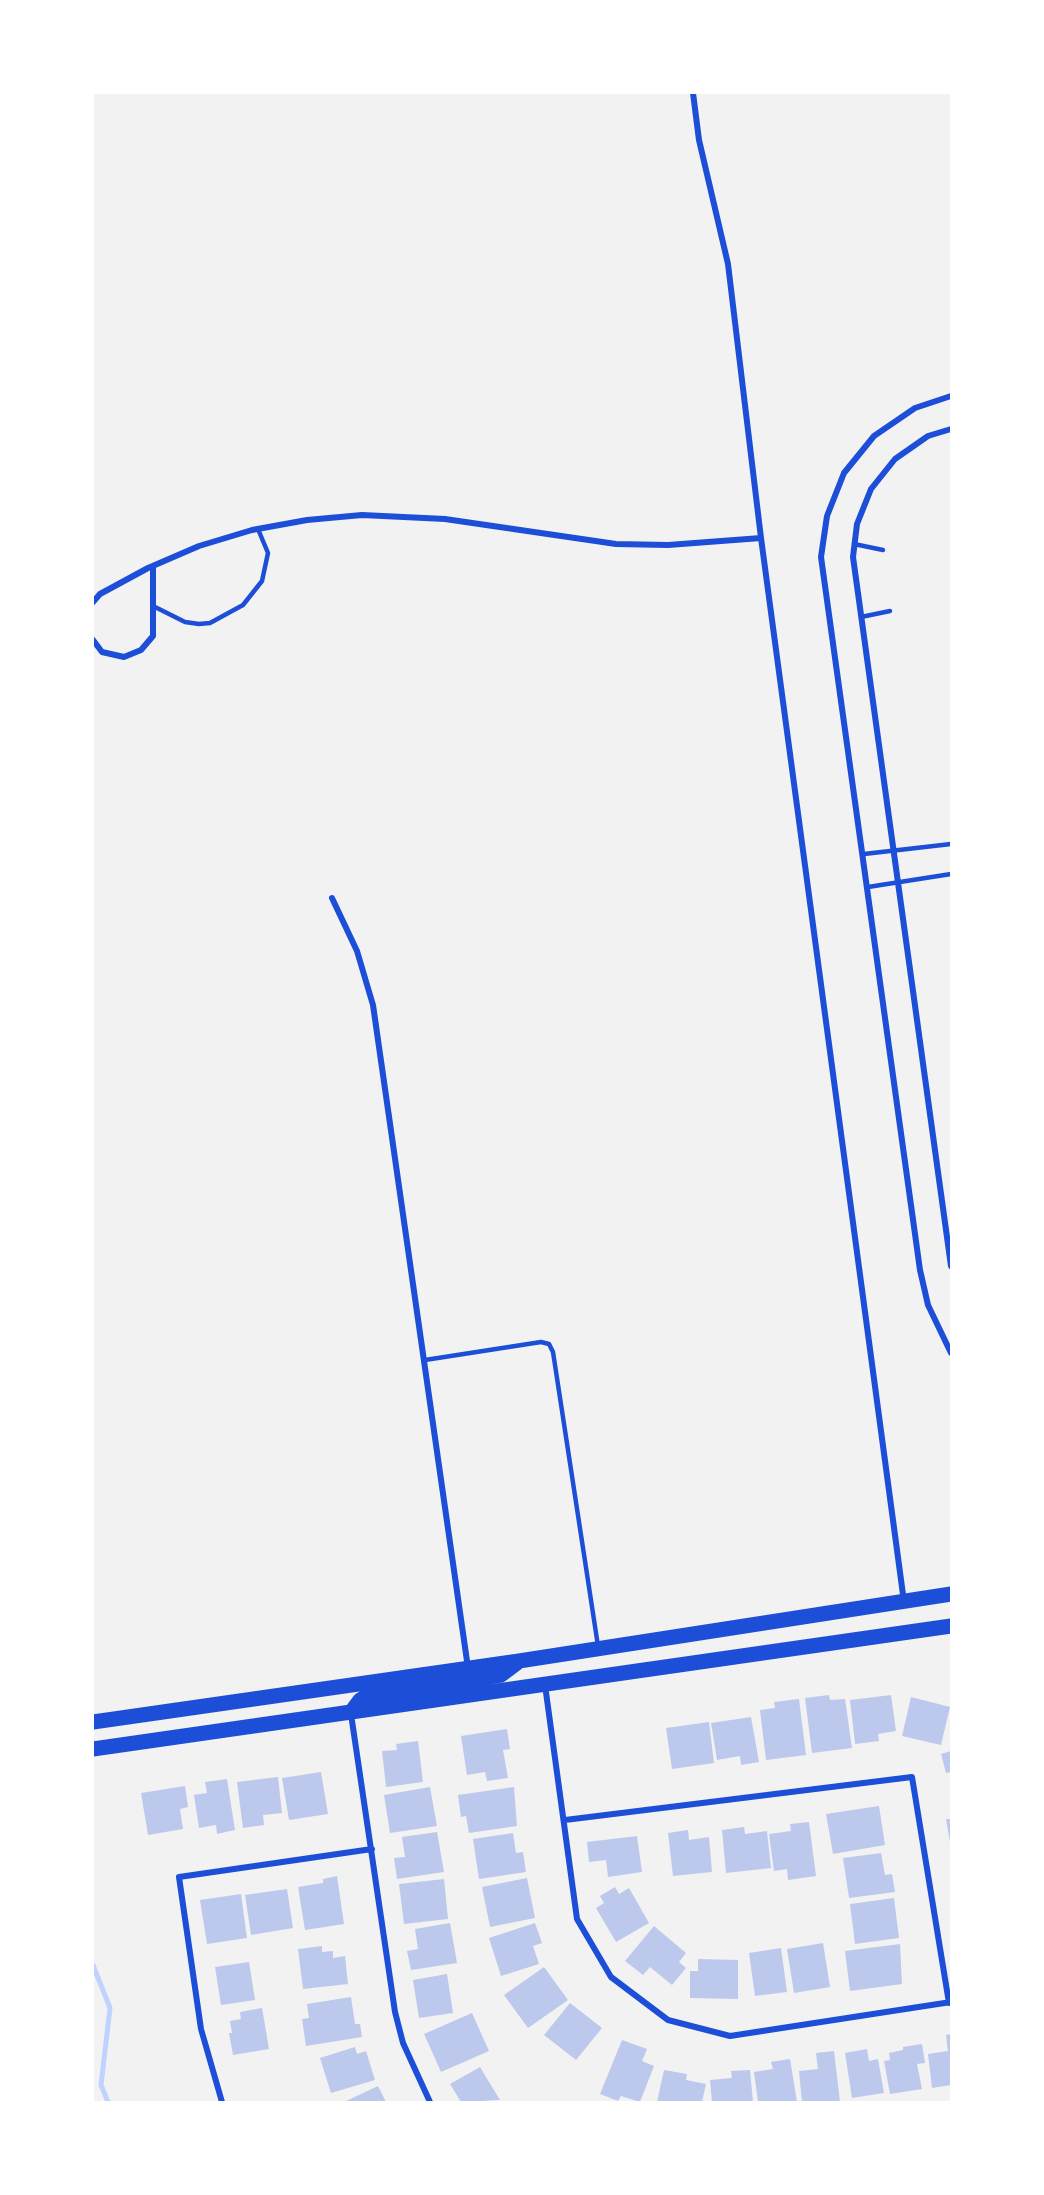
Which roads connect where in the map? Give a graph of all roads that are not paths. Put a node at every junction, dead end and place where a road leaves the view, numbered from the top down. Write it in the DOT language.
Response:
graph roads {
  1 [pos="693,93"];
  2 [pos="951,396"];
  3 [pos="951,429"];
  4 [pos="258,529"];
  5 [pos="761,538"];
  6 [pos="855,544"];
  7 [pos="883,550"];
  8 [pos="153,566"];
  9 [pos="93,602"];
  10 [pos="153,606"];
  11 [pos="890,611"];
  12 [pos="861,617"];
  13 [pos="93,640"];
  14 [pos="951,844"];
  15 [pos="894,850"];
  16 [pos="864,854"];
  17 [pos="951,874"];
  18 [pos="899,883"];
  19 [pos="868,887"];
  20 [pos="332,898"];
  21 [pos="951,1266"];
  22 [pos="951,1353"];
  23 [pos="425,1360"];
  24 [pos="951,1594"];
  25 [pos="904,1602"];
  26 [pos="951,1626"];
  27 [pos="599,1649"];
  28 [pos="519,1661"];
  29 [pos="468,1668"];
  30 [pos="544,1684"];
  31 [pos="351,1712"];
  32 [pos="93,1722"];
  33 [pos="93,1749"];
  34 [pos="565,1820"];
  35 [pos="372,1849"];
  36 [pos="950,2003"];
  37 [pos="222,2102"];
  38 [pos="430,2102"];
  1 -- 5 [label="street"];
  2 -- 16 [label="street"];
  3 -- 6 [label="street"];
  4 -- 5 [label="street"];
  4 -- 8 [label="street"];
  4 -- 10 [label="lane"];
  5 -- 25 [label="street"];
  6 -- 7 [label="lane"];
  6 -- 12 [label="street"];
  8 -- 9 [label="street"];
  8 -- 10 [label="street"];
  10 -- 13 [label="street"];
  11 -- 12 [label="lane"];
  12 -- 15 [label="street"];
  14 -- 15 [label="lane"];
  15 -- 16 [label="lane"];
  15 -- 18 [label="street"];
  16 -- 19 [label="street"];
  17 -- 18 [label="lane"];
  18 -- 19 [label="lane"];
  18 -- 21 [label="street"];
  19 -- 22 [label="street"];
  20 -- 23 [label="street"];
  23 -- 27 [label="lane"];
  23 -- 29 [label="street"];
  24 -- 25 [label="main road"];
  25 -- 27 [label="main road"];
  26 -- 30 [label="main road"];
  27 -- 28 [label="main road"];
  28 -- 29 [label="main road"];
  28 -- 31 [label="main road"];
  29 -- 32 [label="main road"];
  30 -- 31 [label="main road"];
  30 -- 34 [label="street"];
  31 -- 33 [label="main road"];
  31 -- 35 [label="street"];
  34 -- 36 [label="street"];
  34 -- 36 [label="street"];
  35 -- 37 [label="street"];
  35 -- 38 [label="street"];
}
